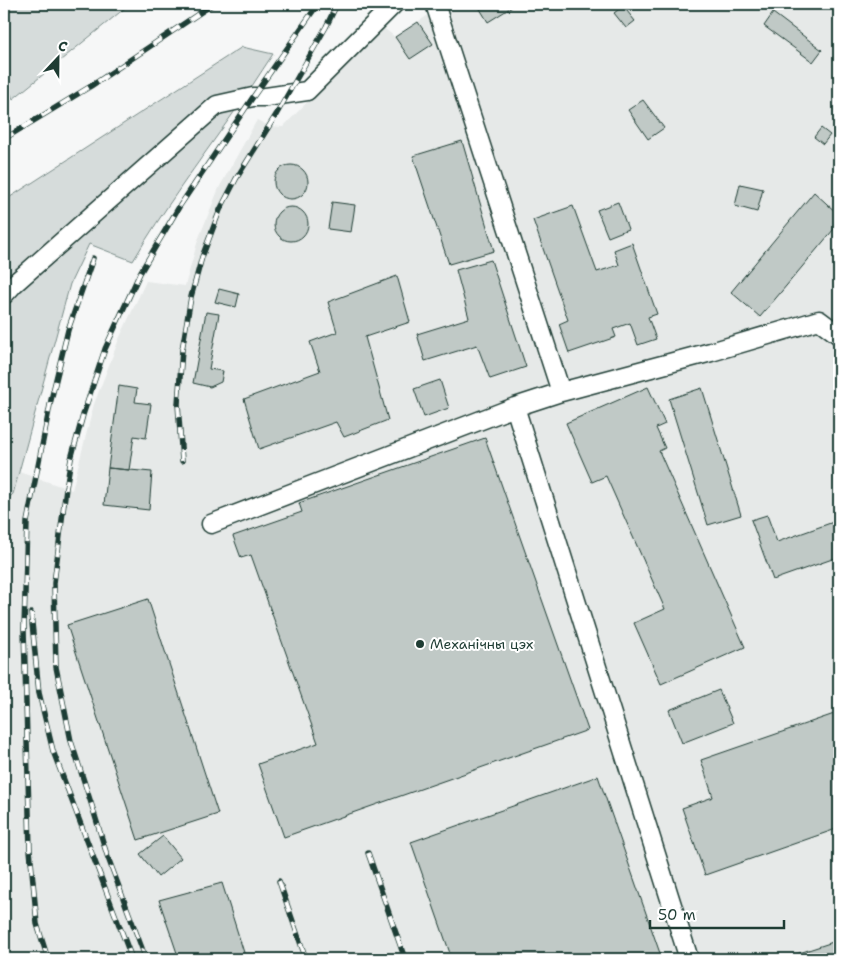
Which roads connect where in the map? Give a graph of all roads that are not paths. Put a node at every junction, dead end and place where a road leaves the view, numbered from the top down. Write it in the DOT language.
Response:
graph roads {
  1 [pos="394,4"];
  2 [pos="436,4"];
  3 [pos="4,295"];
  4 [pos="839,335"];
  5 [pos="561,392"];
  6 [pos="516,407"];
  7 [pos="211,524"];
  8 [pos="689,959"];
  1 -- 3 [label="lane"];
  2 -- 5 [label="lane"];
  4 -- 5 [label="lane"];
  5 -- 6 [label="lane"];
  6 -- 7 [label="lane"];
  6 -- 8 [label="lane"];
}
